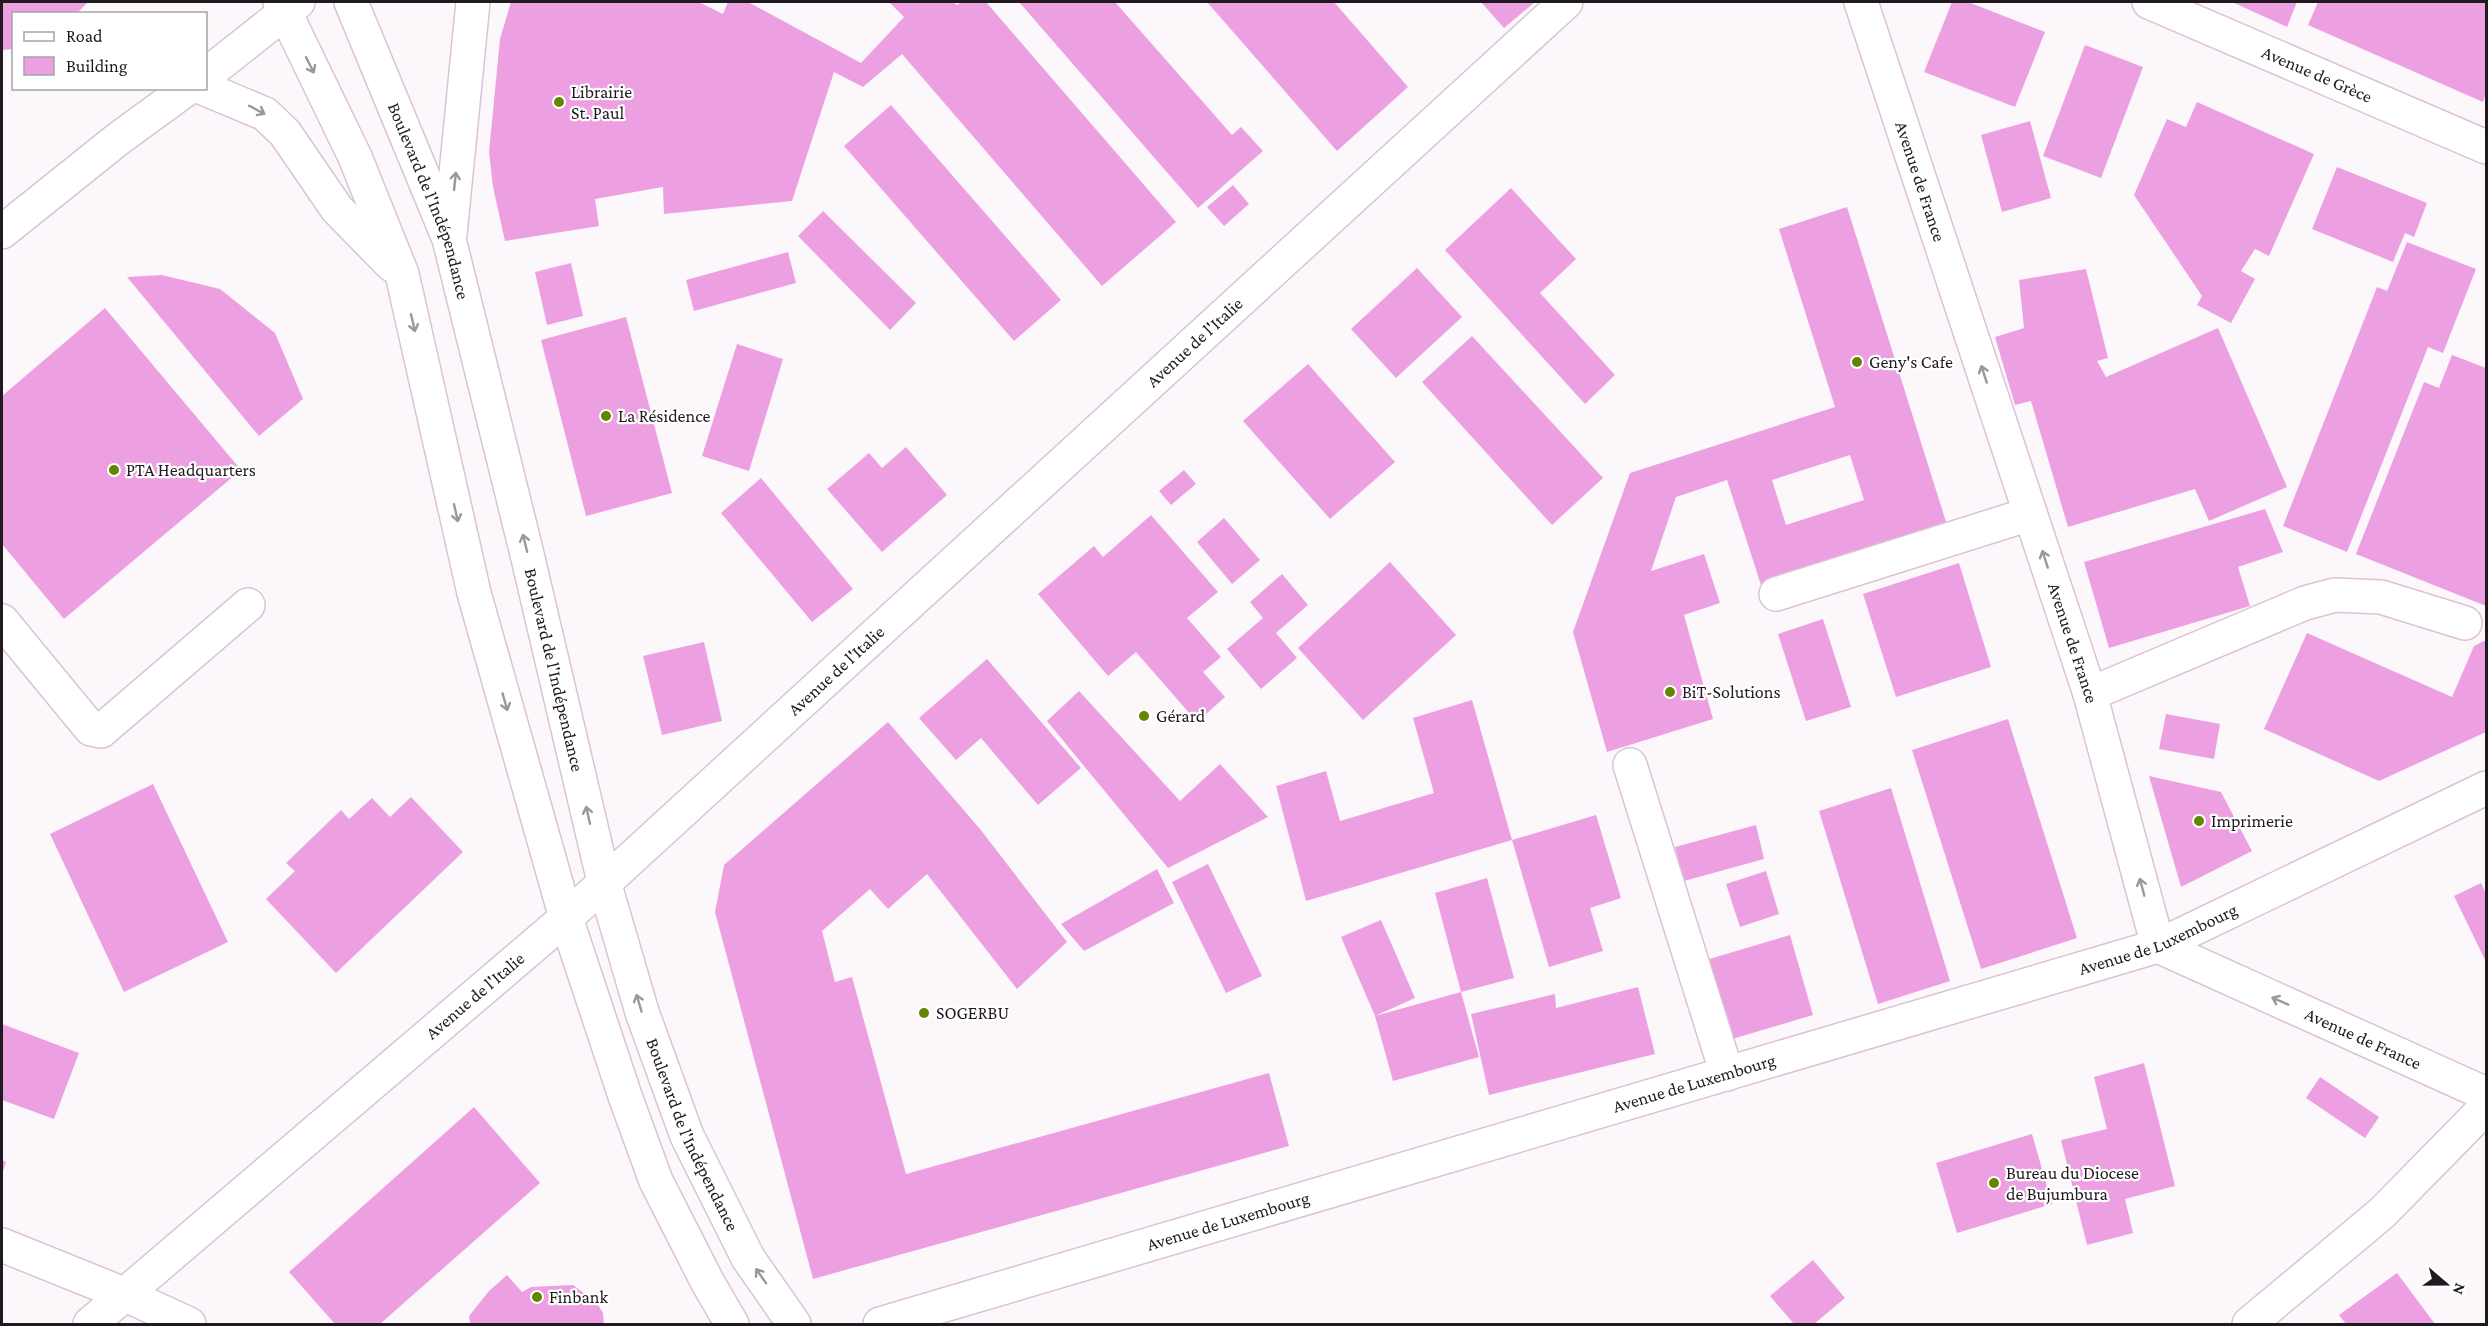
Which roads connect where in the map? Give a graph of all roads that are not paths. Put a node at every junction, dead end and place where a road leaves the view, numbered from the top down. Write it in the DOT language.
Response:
graph roads {
  1 [pos="351,2"];
  2 [pos="473,2"];
  3 [pos="1566,2"];
  4 [pos="1861,2"];
  5 [pos="2149,2"];
  6 [pos="287,5"];
  7 [pos="207,74"];
  8 [pos="185,90"];
  9 [pos="207,90"];
  10 [pos="2487,147"];
  11 [pos="2,232"];
  12 [pos="449,239"];
  13 [pos="402,274"];
  14 [pos="2030,514"];
  15 [pos="1776,594"];
  16 [pos="248,605"];
  17 [pos="2,621"];
  18 [pos="2465,623"];
  19 [pos="2090,694"];
  20 [pos="1630,765"];
  21 [pos="2487,788"];
  22 [pos="604,882"];
  23 [pos="566,918"];
  24 [pos="2158,946"];
  25 [pos="1727,1074"];
  26 [pos="2487,1094"];
  27 [pos="2487,1107"];
  28 [pos="2,1245"];
  29 [pos="126,1295"];
  30 [pos="90,1324"];
  31 [pos="189,1324"];
  32 [pos="732,1324"];
  33 [pos="794,1324"];
  34 [pos="880,1324"];
  35 [pos="2249,1324"];
  1 -- 12 [label="street, Boulevard de l'Indépendance"];
  12 -- 2 [label="street, one-way"];
  3 -- 22 [label="street, Avenue de l'Italie"];
  14 -- 4 [label="street, Avenue de France, one-way"];
  5 -- 10 [label="street, Avenue de Grèce"];
  6 -- 7 [label="street"];
  6 -- 13 [label="street, one-way"];
  8 -- 11 [label="street"];
  9 -- 13 [label="street, one-way"];
  22 -- 12 [label="street, Boulevard de l'Indépendance, one-way"];
  13 -- 23 [label="street, one-way"];
  14 -- 15 [label="street"];
  19 -- 14 [label="street, Avenue de France, one-way"];
  16 -- 17 [label="street"];
  18 -- 19 [label="street"];
  24 -- 19 [label="street, Avenue de France, one-way"];
  20 -- 25 [label="street"];
  21 -- 24 [label="street, Avenue de Luxembourg"];
  22 -- 23 [label="street, Avenue de l'Italie"];
  33 -- 22 [label="street, Boulevard de l'Indépendance, one-way"];
  23 -- 29 [label="street, Avenue de l'Italie"];
  23 -- 32 [label="street"];
  24 -- 25 [label="street, Avenue de Luxembourg"];
  26 -- 24 [label="street, Avenue de France, one-way"];
  25 -- 34 [label="street, Avenue de Luxembourg"];
  27 -- 35 [label="street"];
  28 -- 29 [label="street"];
  29 -- 30 [label="street, Avenue de l'Italie"];
  29 -- 31 [label="street"];
}
